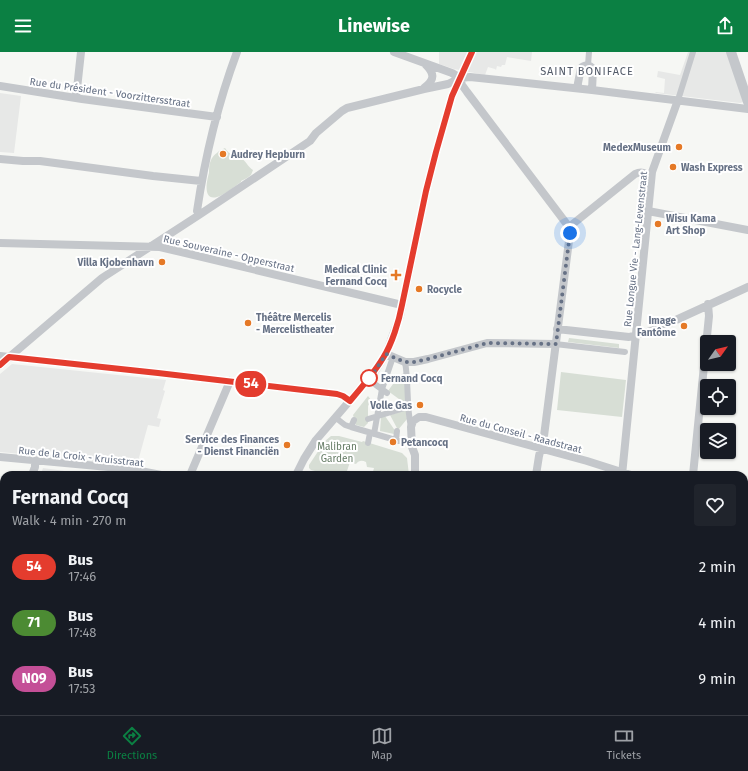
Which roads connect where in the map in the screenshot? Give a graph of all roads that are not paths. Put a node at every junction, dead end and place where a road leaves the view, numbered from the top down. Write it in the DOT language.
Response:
graph roads {
  1 [pos="81,52"];
  2 [pos="237,52"];
  3 [pos="394,52"];
  4 [pos="472,52"];
  5 [pos="589,52"];
  6 [pos="693,52"];
  7 [pos="731,52"];
  8 [pos="424,63"];
  9 [pos="588,65"];
  10 [pos="460,78"];
  11 [pos="0,86"];
  12 [pos="578,88"];
  13 [pos="424,89"];
  14 [pos="592,90"];
  15 [pos="76,98"];
  16 [pos="678,100"];
  17 [pos="748,102"];
  18 [pos="748,109"];
  19 [pos="217,117"];
  20 [pos="0,159"];
  21 [pos="201,181"];
  22 [pos="651,182"];
  23 [pos="648,211"];
  24 [pos="199,215"];
  25 [pos="569,227"];
  26 [pos="748,230"];
  27 [pos="0,242"];
  28 [pos="149,247"];
  29 [pos="748,287"];
  30 [pos="708,304"];
  31 [pos="402,305"];
  32 [pos="557,329"];
  33 [pos="636,335"];
  34 [pos="556,344"];
  35 [pos="625,352"];
  36 [pos="0,356"];
  37 [pos="389,356"];
  38 [pos="9,357"];
  39 [pos="0,365"];
  40 [pos="405,368"];
  41 [pos="230,381"];
  42 [pos="350,401"];
  43 [pos="402,403"];
  44 [pos="408,407"];
  45 [pos="377,417"];
  46 [pos="336,418"];
  47 [pos="368,419"];
  48 [pos="354,420"];
  49 [pos="351,427"];
  50 [pos="410,427"];
  51 [pos="397,431"];
  52 [pos="372,433"];
  53 [pos="396,440"];
  54 [pos="411,441"];
  55 [pos="368,442"];
  56 [pos="541,449"];
  57 [pos="0,457"];
  58 [pos="35,461"];
  59 [pos="34,471"];
  60 [pos="140,471"];
  61 [pos="192,471"];
  62 [pos="298,471"];
  63 [pos="416,471"];
  64 [pos="537,471"];
  65 [pos="614,471"];
  66 [pos="622,471"];
  67 [pos="693,471"];
  1 -- 15 [label="street"];
  2 -- 19 [label="street"];
  3 -- 8 [label="street"];
  4 -- 10 [label="street"];
  5 -- 9 [label="street"];
  6 -- 16 [label="street, Rue Longue Vie - Lang-Levenstraat"];
  7 -- 17 [label="street"];
  8 -- 10 [label="street"];
  8 -- 13 [label="street"];
  9 -- 12 [label="street"];
  9 -- 14 [label="street"];
  10 -- 12 [label="street"];
  10 -- 13 [label="street"];
  10 -- 25 [label="street"];
  10 -- 31 [label="street"];
  11 -- 15 [label="street, Rue du Président - Voorzittersstraat"];
  12 -- 14 [label="street"];
  13 -- 24 [label="street"];
  14 -- 16 [label="street"];
  15 -- 19 [label="street, Rue du Président - Voorzittersstraat"];
  16 -- 18 [label="street"];
  16 -- 22 [label="street, Rue Longue Vie - Lang-Levenstraat"];
  19 -- 21 [label="street"];
  20 -- 21 [label="street"];
  21 -- 24 [label="street"];
  22 -- 23 [label="street, Rue Longue Vie - Lang-Levenstraat"];
  22 -- 25 [label="street"];
  23 -- 26 [label="street"];
  23 -- 33 [label="street, Rue Longue Vie - Lang-Levenstraat"];
  24 -- 28 [label="street"];
  25 -- 32 [label="street"];
  27 -- 28 [label="street, Rue Souveraine - Opperstraat"];
  28 -- 31 [label="street, Rue Souveraine - Opperstraat"];
  28 -- 38 [label="street"];
  29 -- 30 [label="street"];
  30 -- 33 [label="street"];
  30 -- 67 [label="street"];
  31 -- 37 [label="street"];
  32 -- 33 [label="street"];
  32 -- 34 [label="street"];
  33 -- 66 [label="street, Rue Longue Vie - Lang-Levenstraat"];
  34 -- 35 [label="street"];
  34 -- 40 [label="street"];
  34 -- 56 [label="street"];
  36 -- 38 [label="street"];
  37 -- 40 [label="street"];
  37 -- 42 [label="street"];
  37 -- 45 [label="street"];
  38 -- 39 [label="street"];
  38 -- 41 [label="street"];
  40 -- 44 [label="street"];
  41 -- 42 [label="street"];
  41 -- 61 [label="street"];
  42 -- 46 [label="street"];
  43 -- 44 [label="street"];
  44 -- 45 [label="street"];
  44 -- 50 [label="street"];
  45 -- 47 [label="street"];
  45 -- 52 [label="street"];
  46 -- 49 [label="street"];
  46 -- 62 [label="street"];
  48 -- 49 [label="street"];
  49 -- 52 [label="street"];
  50 -- 54 [label="street"];
  50 -- 56 [label="street, Rue du Conseil - Raadstraat"];
  51 -- 53 [label="street"];
  52 -- 53 [label="street"];
  52 -- 55 [label="street"];
  53 -- 54 [label="street"];
  54 -- 63 [label="street"];
  56 -- 64 [label="street"];
  56 -- 65 [label="street, Rue du Conseil - Raadstraat"];
  57 -- 58 [label="street, Rue de la Croix - Kruisstraat"];
  58 -- 59 [label="street"];
  58 -- 60 [label="street, Rue de la Croix - Kruisstraat"];
}
